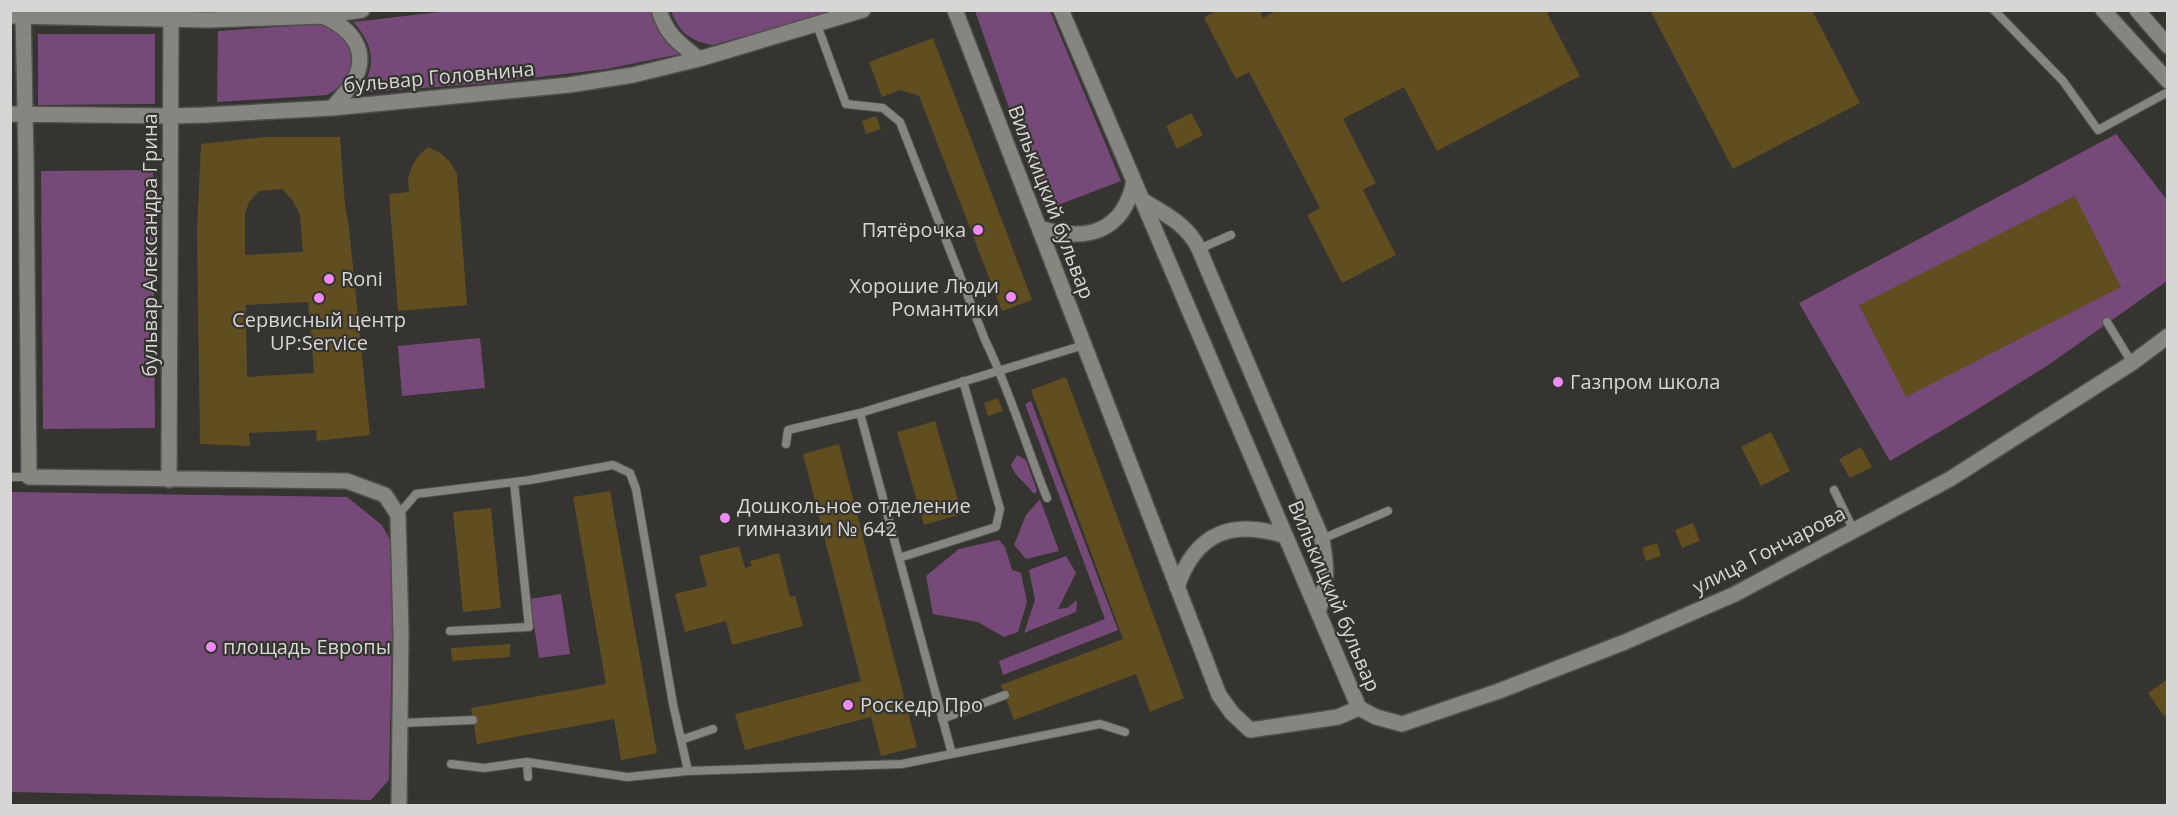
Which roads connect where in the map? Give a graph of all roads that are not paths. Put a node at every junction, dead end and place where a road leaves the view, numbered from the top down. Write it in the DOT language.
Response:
graph roads {
  1 [pos="659,10"];
  2 [pos="863,10"];
  3 [pos="955,10"];
  4 [pos="1061,10"];
  5 [pos="1995,10"];
  6 [pos="2103,10"];
  7 [pos="2137,10"];
  8 [pos="357,11"];
  9 [pos="19,14"];
  10 [pos="171,14"];
  11 [pos="323,16"];
  12 [pos="817,25"];
  13 [pos="2168,46"];
  14 [pos="699,59"];
  15 [pos="2168,81"];
  16 [pos="2168,92"];
  17 [pos="332,108"];
  18 [pos="17,114"];
  19 [pos="171,116"];
  20 [pos="1134,181"];
  21 [pos="1142,200"];
  22 [pos="1039,228"];
  23 [pos="1231,235"];
  24 [pos="1199,249"];
  25 [pos="2108,322"];
  26 [pos="2168,336"];
  27 [pos="1084,345"];
  28 [pos="2132,363"];
  29 [pos="1000,370"];
  30 [pos="963,381"];
  31 [pos="860,413"];
  32 [pos="786,444"];
  33 [pos="10,477"];
  34 [pos="29,477"];
  35 [pos="169,480"];
  36 [pos="514,482"];
  37 [pos="1834,490"];
  38 [pos="1047,498"];
  39 [pos="1388,511"];
  40 [pos="398,515"];
  41 [pos="1854,531"];
  42 [pos="1285,536"];
  43 [pos="1322,539"];
  44 [pos="899,558"];
  45 [pos="1177,587"];
  46 [pos="1318,612"];
  47 [pos="450,631"];
  48 [pos="1005,695"];
  49 [pos="1359,708"];
  50 [pos="942,719"];
  51 [pos="473,720"];
  52 [pos="401,723"];
  53 [pos="713,729"];
  54 [pos="1125,732"];
  55 [pos="681,740"];
  56 [pos="952,754"];
  57 [pos="526,762"];
  58 [pos="451,764"];
  59 [pos="688,771"];
  60 [pos="528,777"];
  61 [pos="399,806"];
  1 -- 14 [label="street"];
  2 -- 12 [label="street, бульвар Головнина"];
  3 -- 22 [label="street, Вилькицкий бульвар"];
  4 -- 20 [label="street, Вилькицкий бульвар"];
  5 -- 16 [label="lane"];
  6 -- 15 [label="street"];
  7 -- 13 [label="street"];
  8 -- 11 [label="street"];
  9 -- 10 [label="street"];
  9 -- 18 [label="street"];
  10 -- 11 [label="street"];
  10 -- 19 [label="street, бульвар Александра Грина"];
  11 -- 17 [label="street"];
  12 -- 14 [label="street, бульвар Головнина"];
  12 -- 29 [label="lane"];
  14 -- 17 [label="street, бульвар Головнина"];
  17 -- 19 [label="street, бульвар Головнина"];
  18 -- 19 [label="street, бульвар Головнина"];
  18 -- 34 [label="street"];
  19 -- 35 [label="street, бульвар Александра Грина"];
  20 -- 21 [label="street, Вилькицкий бульвар"];
  20 -- 22 [label="street"];
  21 -- 24 [label="street"];
  21 -- 42 [label="street, Вилькицкий бульвар"];
  22 -- 27 [label="street, Вилькицкий бульвар"];
  23 -- 24 [label="lane"];
  24 -- 43 [label="street"];
  25 -- 28 [label="lane"];
  26 -- 28 [label="street, улица Гончарова"];
  27 -- 29 [label="lane"];
  27 -- 45 [label="street, Вилькицкий бульвар"];
  28 -- 41 [label="street, улица Гончарова"];
  29 -- 30 [label="lane"];
  29 -- 38 [label="lane"];
  30 -- 31 [label="lane"];
  30 -- 44 [label="lane"];
  31 -- 32 [label="lane"];
  31 -- 44 [label="lane"];
  33 -- 34 [label="lane"];
  34 -- 35 [label="street"];
  35 -- 40 [label="street"];
  36 -- 40 [label="lane"];
  36 -- 47 [label="lane"];
  36 -- 55 [label="lane"];
  37 -- 41 [label="lane"];
  39 -- 43 [label="lane"];
  40 -- 52 [label="street"];
  41 -- 49 [label="street, улица Гончарова"];
  42 -- 45 [label="street"];
  42 -- 46 [label="street, Вилькицкий бульвар"];
  43 -- 46 [label="street"];
  44 -- 50 [label="lane"];
  45 -- 49 [label="street, Вилькицкий бульвар"];
  46 -- 49 [label="street, Вилькицкий бульвар"];
  48 -- 50 [label="lane"];
  50 -- 56 [label="lane"];
  51 -- 52 [label="lane"];
  52 -- 61 [label="street"];
  53 -- 55 [label="lane"];
  54 -- 56 [label="lane"];
  55 -- 59 [label="lane"];
  56 -- 59 [label="lane"];
  57 -- 58 [label="lane"];
  57 -- 59 [label="lane"];
  57 -- 60 [label="lane"];
}
